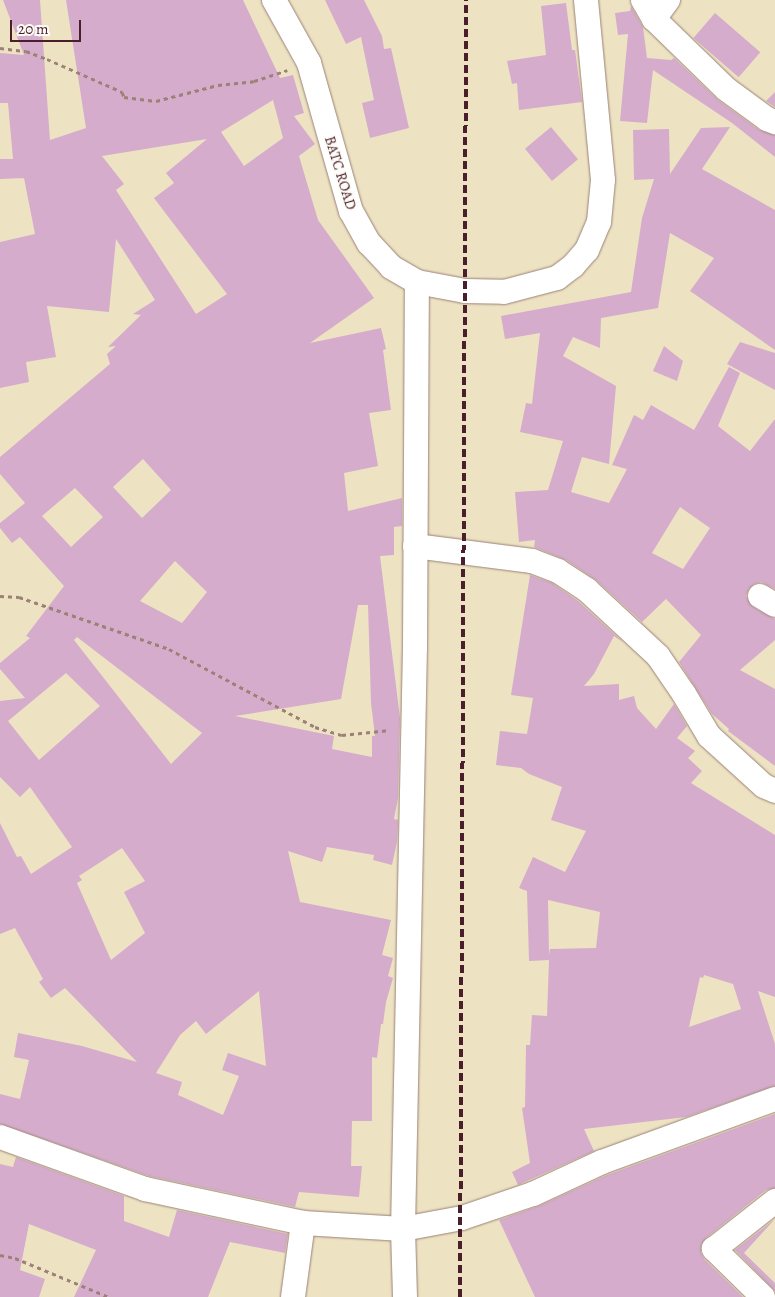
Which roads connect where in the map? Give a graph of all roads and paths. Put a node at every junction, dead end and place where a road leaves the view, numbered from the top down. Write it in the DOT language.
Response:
graph roads {
  1 [pos="274,0"];
  2 [pos="586,0"];
  3 [pos="668,0"];
  4 [pos="648,10"];
  5 [pos="0,48"];
  6 [pos="309,63"];
  7 [pos="775,122"];
  8 [pos="417,282"];
  9 [pos="416,546"];
  10 [pos="0,596"];
  11 [pos="413,727"];
  12 [pos="775,791"];
  13 [pos="775,1100"];
  14 [pos="0,1137"];
  15 [pos="775,1201"];
  16 [pos="303,1223"];
  17 [pos="402,1229"];
  18 [pos="0,1255"];
  19 [pos="109,1297"];
  20 [pos="293,1297"];
  21 [pos="405,1297"];
  22 [pos="763,1297"];
  1 -- 6 [label="street, BATC ROAD"];
  2 -- 8 [label="street, BATC ROAD"];
  3 -- 4 [label="street"];
  4 -- 7 [label="street"];
  5 -- 6 [label="path"];
  6 -- 8 [label="street, BATC ROAD"];
  8 -- 9 [label="street"];
  9 -- 11 [label="street"];
  9 -- 12 [label="street"];
  10 -- 11 [label="path"];
  11 -- 17 [label="street"];
  13 -- 17 [label="street"];
  14 -- 16 [label="street"];
  15 -- 22 [label="street"];
  16 -- 17 [label="street"];
  16 -- 20 [label="street"];
  17 -- 21 [label="street"];
  18 -- 19 [label="path"];
}
